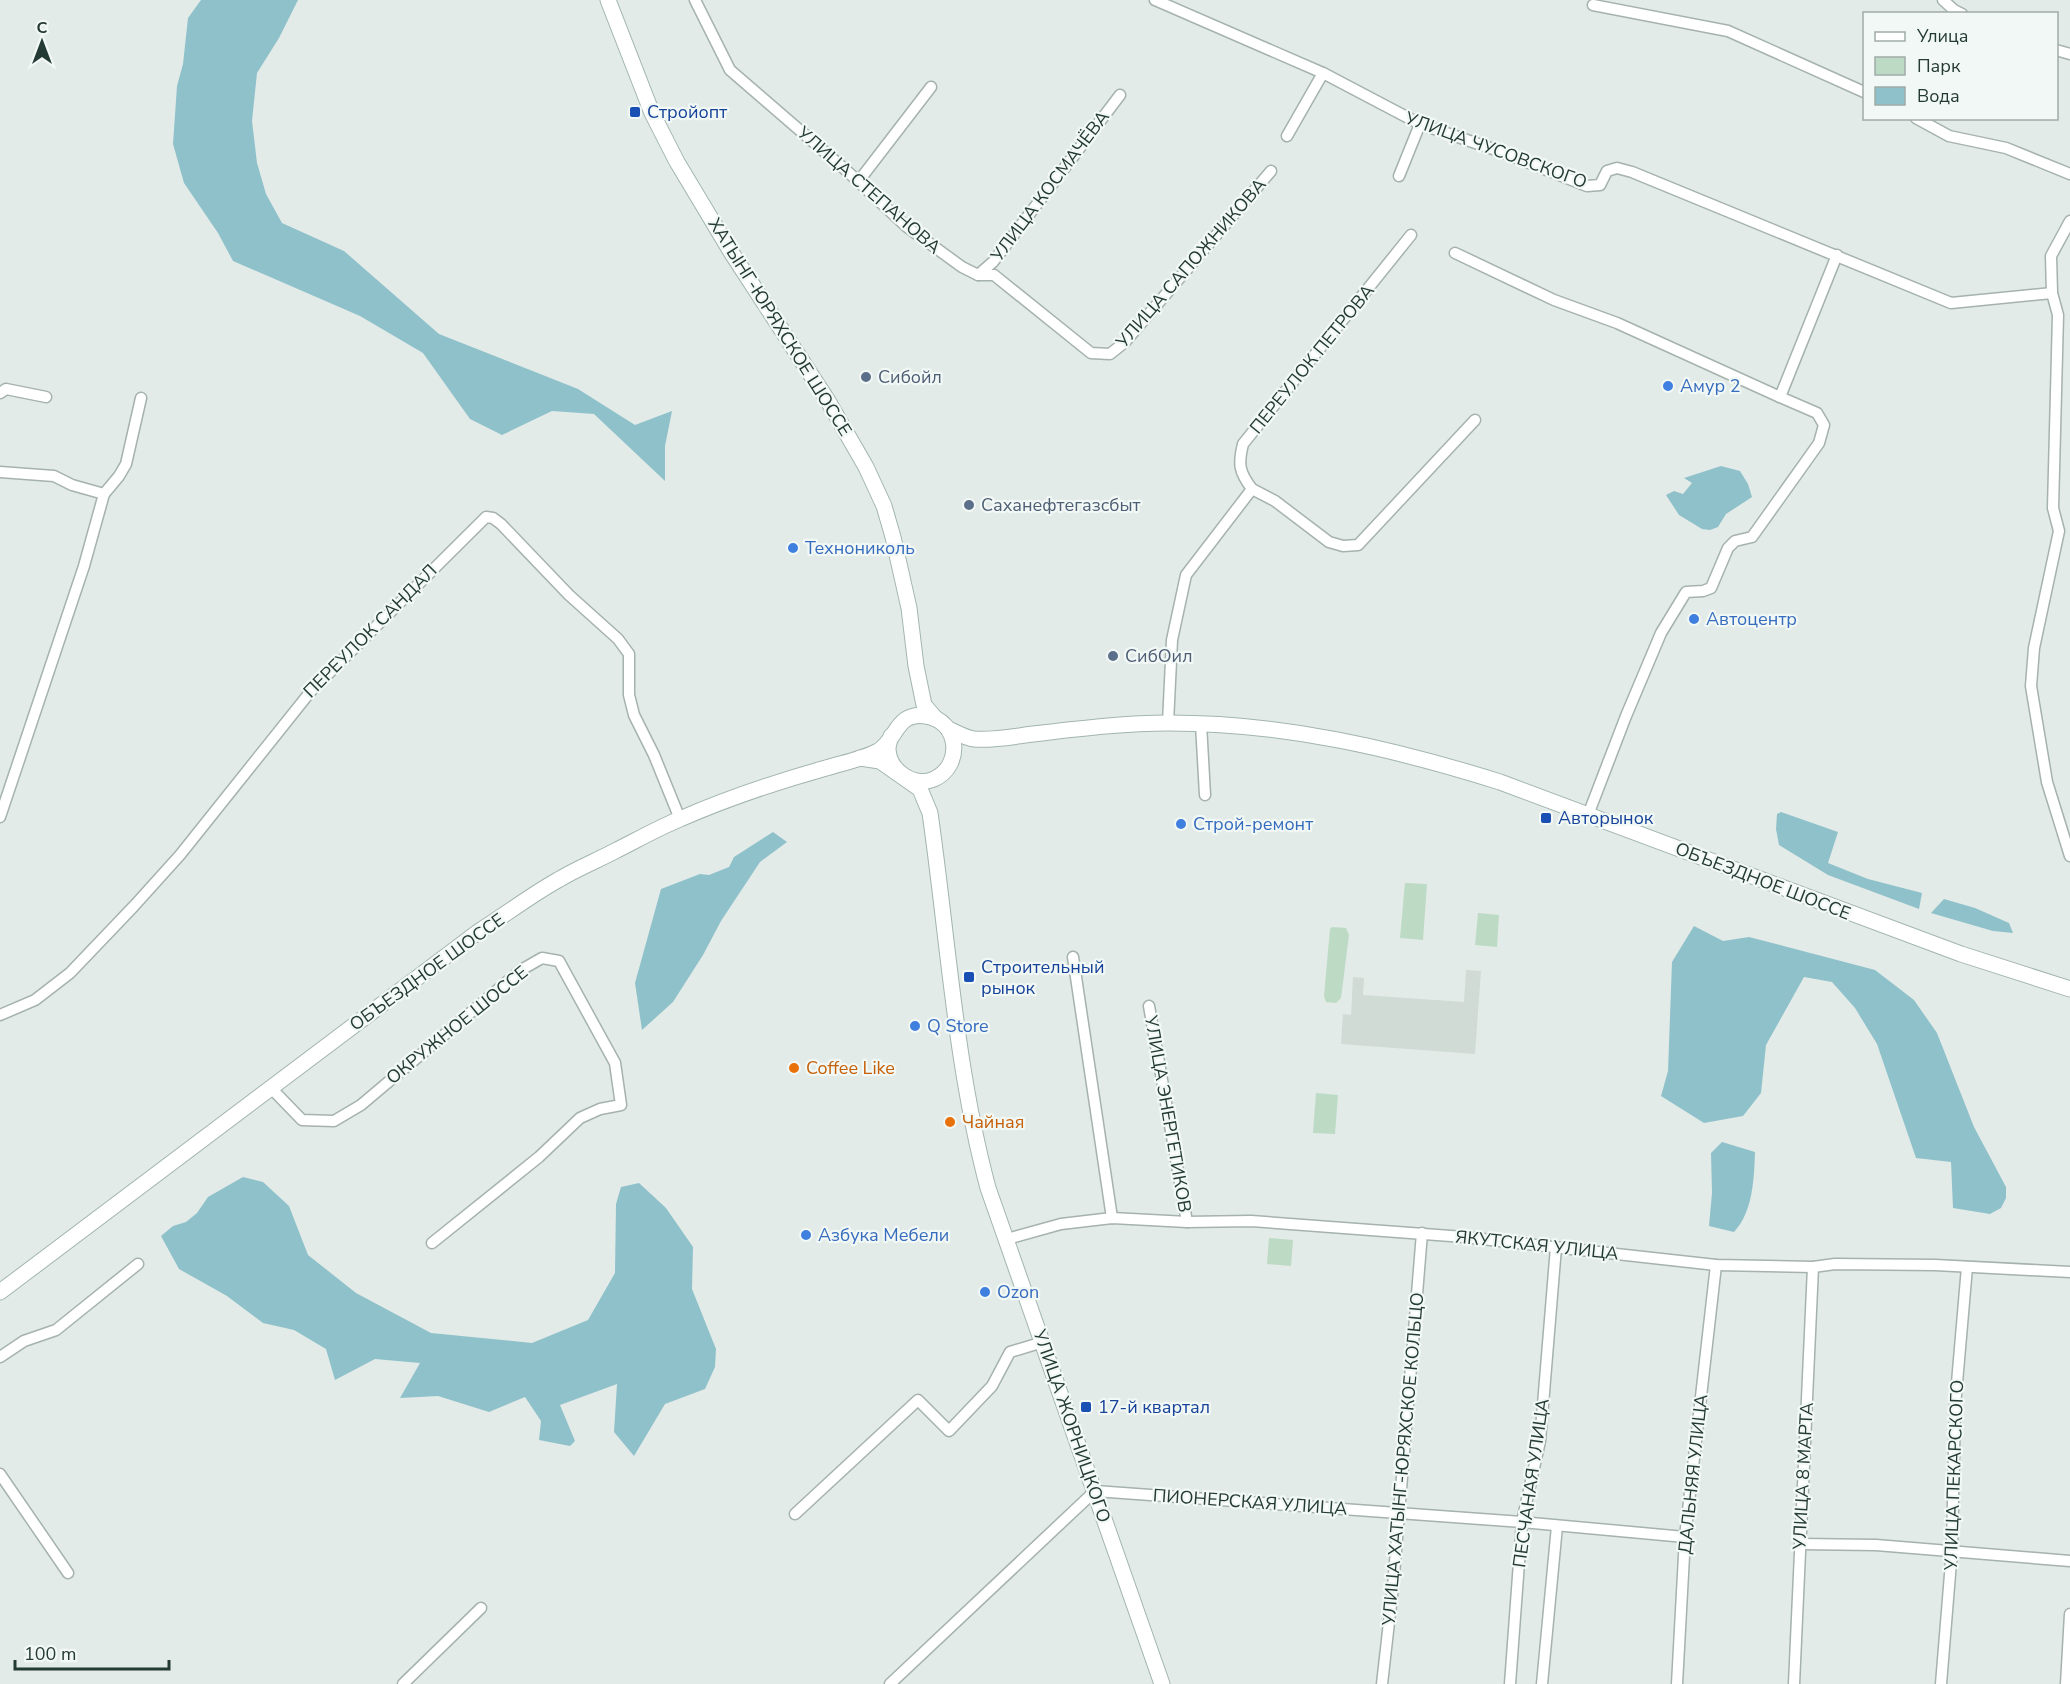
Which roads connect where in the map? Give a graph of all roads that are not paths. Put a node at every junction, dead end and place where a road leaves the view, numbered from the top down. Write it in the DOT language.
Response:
graph roads {
  1 [pos="608,0"];
  2 [pos="695,0"];
  3 [pos="1155,0"];
  4 [pos="1943,0"];
  5 [pos="1593,5"];
  6 [pos="1958,12"];
  7 [pos="1323,73"];
  8 [pos="931,87"];
  9 [pos="1863,92"];
  10 [pos="1120,95"];
  11 [pos="1920,120"];
  12 [pos="1420,124"];
  13 [pos="1287,136"];
  14 [pos="1271,171"];
  15 [pos="2070,174"];
  16 [pos="1399,176"];
  17 [pos="858,182"];
  18 [pos="2070,221"];
  19 [pos="1411,235"];
  20 [pos="1455,254"];
  21 [pos="1837,255"];
  22 [pos="978,275"];
  23 [pos="2052,293"];
  24 [pos="1110,354"];
  25 [pos="0,393"];
  26 [pos="46,397"];
  27 [pos="1780,397"];
  28 [pos="141,398"];
  29 [pos="1475,420"];
  30 [pos="0,472"];
  31 [pos="1252,489"];
  32 [pos="104,494"];
  33 [pos="916,666"];
  34 [pos="936,719"];
  35 [pos="1168,723"];
  36 [pos="1201,724"];
  37 [pos="948,729"];
  38 [pos="895,730"];
  39 [pos="995,738"];
  40 [pos="857,758"];
  41 [pos="950,764"];
  42 [pos="903,776"];
  43 [pos="1205,795"];
  44 [pos="930,813"];
  45 [pos="1588,815"];
  46 [pos="0,817"];
  47 [pos="680,819"];
  48 [pos="2070,855"];
  49 [pos="1073,957"];
  50 [pos="2070,989"];
  51 [pos="1149,1006"];
  52 [pos="0,1015"];
  53 [pos="272,1088"];
  54 [pos="1112,1218"];
  55 [pos="1187,1222"];
  56 [pos="1422,1233"];
  57 [pos="1007,1239"];
  58 [pos="432,1243"];
  59 [pos="1556,1247"];
  60 [pos="138,1263"];
  61 [pos="1716,1265"];
  62 [pos="1813,1267"];
  63 [pos="1967,1267"];
  64 [pos="2070,1272"];
  65 [pos="0,1292"];
  66 [pos="1043,1342"];
  67 [pos="0,1357"];
  68 [pos="0,1474"];
  69 [pos="1095,1491"];
  70 [pos="795,1514"];
  71 [pos="1398,1514"];
  72 [pos="1522,1522"];
  73 [pos="1557,1526"];
  74 [pos="1685,1537"];
  75 [pos="1800,1544"];
  76 [pos="1952,1550"];
  77 [pos="2070,1561"];
  78 [pos="68,1573"];
  79 [pos="481,1608"];
  80 [pos="2070,1614"];
  81 [pos="403,1684"];
  82 [pos="890,1684"];
  83 [pos="1162,1684"];
  84 [pos="1382,1684"];
  85 [pos="1510,1684"];
  86 [pos="1542,1684"];
  87 [pos="1677,1684"];
  88 [pos="1794,1684"];
  89 [pos="1941,1684"];
  90 [pos="2066,1684"];
  1 -- 33 [label="main road, ХАТЫНГ-ЮРЯХСКОЕ ШОССЕ"];
  2 -- 17 [label="street, УЛИЦА СТЕПАНОВА"];
  3 -- 7 [label="street, УЛИЦА ЧУСОВСКОГО"];
  4 -- 6 [label="street"];
  5 -- 9 [label="street"];
  7 -- 12 [label="street, УЛИЦА ЧУСОВСКОГО"];
  7 -- 13 [label="street"];
  8 -- 17 [label="street"];
  10 -- 22 [label="street, УЛИЦА КОСМАЧЁВА"];
  11 -- 15 [label="street"];
  12 -- 16 [label="street"];
  12 -- 21 [label="street, УЛИЦА ЧУСОВСКОГО"];
  14 -- 24 [label="street, УЛИЦА САПОЖНИКОВА"];
  17 -- 22 [label="street, УЛИЦА СТЕПАНОВА"];
  18 -- 23 [label="street"];
  19 -- 31 [label="street, ПЕРЕУЛОК ПЕТРОВА"];
  20 -- 27 [label="street"];
  21 -- 23 [label="street, УЛИЦА ЧУСОВСКОГО"];
  21 -- 27 [label="street"];
  22 -- 24 [label="street, УЛИЦА СТЕПАНОВА"];
  23 -- 48 [label="street"];
  25 -- 26 [label="street"];
  27 -- 45 [label="street"];
  28 -- 32 [label="street"];
  29 -- 31 [label="street"];
  30 -- 32 [label="street"];
  31 -- 35 [label="street"];
  32 -- 46 [label="street"];
  33 -- 34 [label="main road, ХАТЫНГ-ЮРЯХСКОЕ ШОССЕ"];
  33 -- 38 [label="main road, ХАТЫНГ-ЮРЯХСКОЕ ШОССЕ"];
  34 -- 37 [label="main road"];
  34 -- 38 [label="main road"];
  35 -- 36 [label="main road, ОБЪЕЗДНОЕ ШОССЕ"];
  35 -- 39 [label="main road, ОБЪЕЗДНОЕ ШОССЕ"];
  36 -- 43 [label="street"];
  36 -- 45 [label="main road, ОБЪЕЗДНОЕ ШОССЕ"];
  37 -- 39 [label="main road, ОБЪЕЗДНОЕ ШОССЕ"];
  37 -- 41 [label="main road"];
  38 -- 40 [label="main road"];
  38 -- 42 [label="main road"];
  39 -- 41 [label="main road, ОБЪЕЗДНОЕ ШОССЕ"];
  40 -- 42 [label="main road, ОБЪЕЗДНОЕ ШОССЕ"];
  40 -- 47 [label="main road, ОБЪЕЗДНОЕ ШОССЕ"];
  41 -- 42 [label="main road"];
  41 -- 44 [label="main road, УЛИЦА ЖОРНИЦКОГО"];
  42 -- 44 [label="main road, УЛИЦА ЖОРНИЦКОГО"];
  44 -- 57 [label="main road, УЛИЦА ЖОРНИЦКОГО"];
  45 -- 50 [label="main road, ОБЪЕЗДНОЕ ШОССЕ"];
  47 -- 52 [label="street, ПЕРЕУЛОК САНДАЛ"];
  47 -- 53 [label="main road, ОБЪЕЗДНОЕ ШОССЕ"];
  49 -- 54 [label="street"];
  51 -- 55 [label="street, УЛИЦА ЭНЕРГЕТИКОВ"];
  53 -- 58 [label="street, ОКРУЖНОЕ ШОССЕ"];
  53 -- 65 [label="main road, ОБЪЕЗДНОЕ ШОССЕ"];
  54 -- 55 [label="street, ЯКУТСКАЯ УЛИЦА"];
  54 -- 57 [label="street, ЯКУТСКАЯ УЛИЦА"];
  55 -- 56 [label="street, ЯКУТСКАЯ УЛИЦА"];
  56 -- 59 [label="street, ЯКУТСКАЯ УЛИЦА"];
  56 -- 71 [label="street, УЛИЦА ХАТЫНГ-ЮРЯХСКОЕ КОЛЬЦО"];
  57 -- 66 [label="main road, УЛИЦА ЖОРНИЦКОГО"];
  59 -- 61 [label="street, ЯКУТСКАЯ УЛИЦА"];
  59 -- 72 [label="street, ПЕСЧАНАЯ УЛИЦА"];
  60 -- 67 [label="street"];
  61 -- 62 [label="street, ЯКУТСКАЯ УЛИЦА"];
  61 -- 74 [label="street, ДАЛЬНЯЯ УЛИЦА"];
  62 -- 63 [label="street, ЯКУТСКАЯ УЛИЦА"];
  62 -- 75 [label="street, УЛИЦА 8 МАРТА"];
  63 -- 64 [label="street, ЯКУТСКАЯ УЛИЦА"];
  63 -- 76 [label="street, УЛИЦА ПЕКАРСКОГО"];
  66 -- 69 [label="main road, УЛИЦА ЖОРНИЦКОГО"];
  66 -- 70 [label="street"];
  68 -- 78 [label="street"];
  69 -- 71 [label="street, ПИОНЕРСКАЯ УЛИЦА"];
  69 -- 82 [label="street"];
  69 -- 83 [label="main road, УЛИЦА ЖОРНИЦКОГО"];
  71 -- 72 [label="street, ПИОНЕРСКАЯ УЛИЦА"];
  71 -- 84 [label="street, УЛИЦА ХАТЫНГ-ЮРЯХСКОЕ КОЛЬЦО"];
  72 -- 73 [label="street, ПИОНЕРСКАЯ УЛИЦА"];
  72 -- 85 [label="street, ПЕСЧАНАЯ УЛИЦА"];
  73 -- 74 [label="street, ПИОНЕРСКАЯ УЛИЦА"];
  73 -- 86 [label="street, ПЕСЧАНАЯ УЛИЦА"];
  74 -- 87 [label="street, ДАЛЬНЯЯ УЛИЦА"];
  75 -- 76 [label="street"];
  75 -- 88 [label="street, УЛИЦА 8 МАРТА"];
  76 -- 77 [label="street"];
  76 -- 89 [label="street, УЛИЦА ПЕКАРСКОГО"];
  79 -- 81 [label="street"];
  80 -- 90 [label="street"];
}
